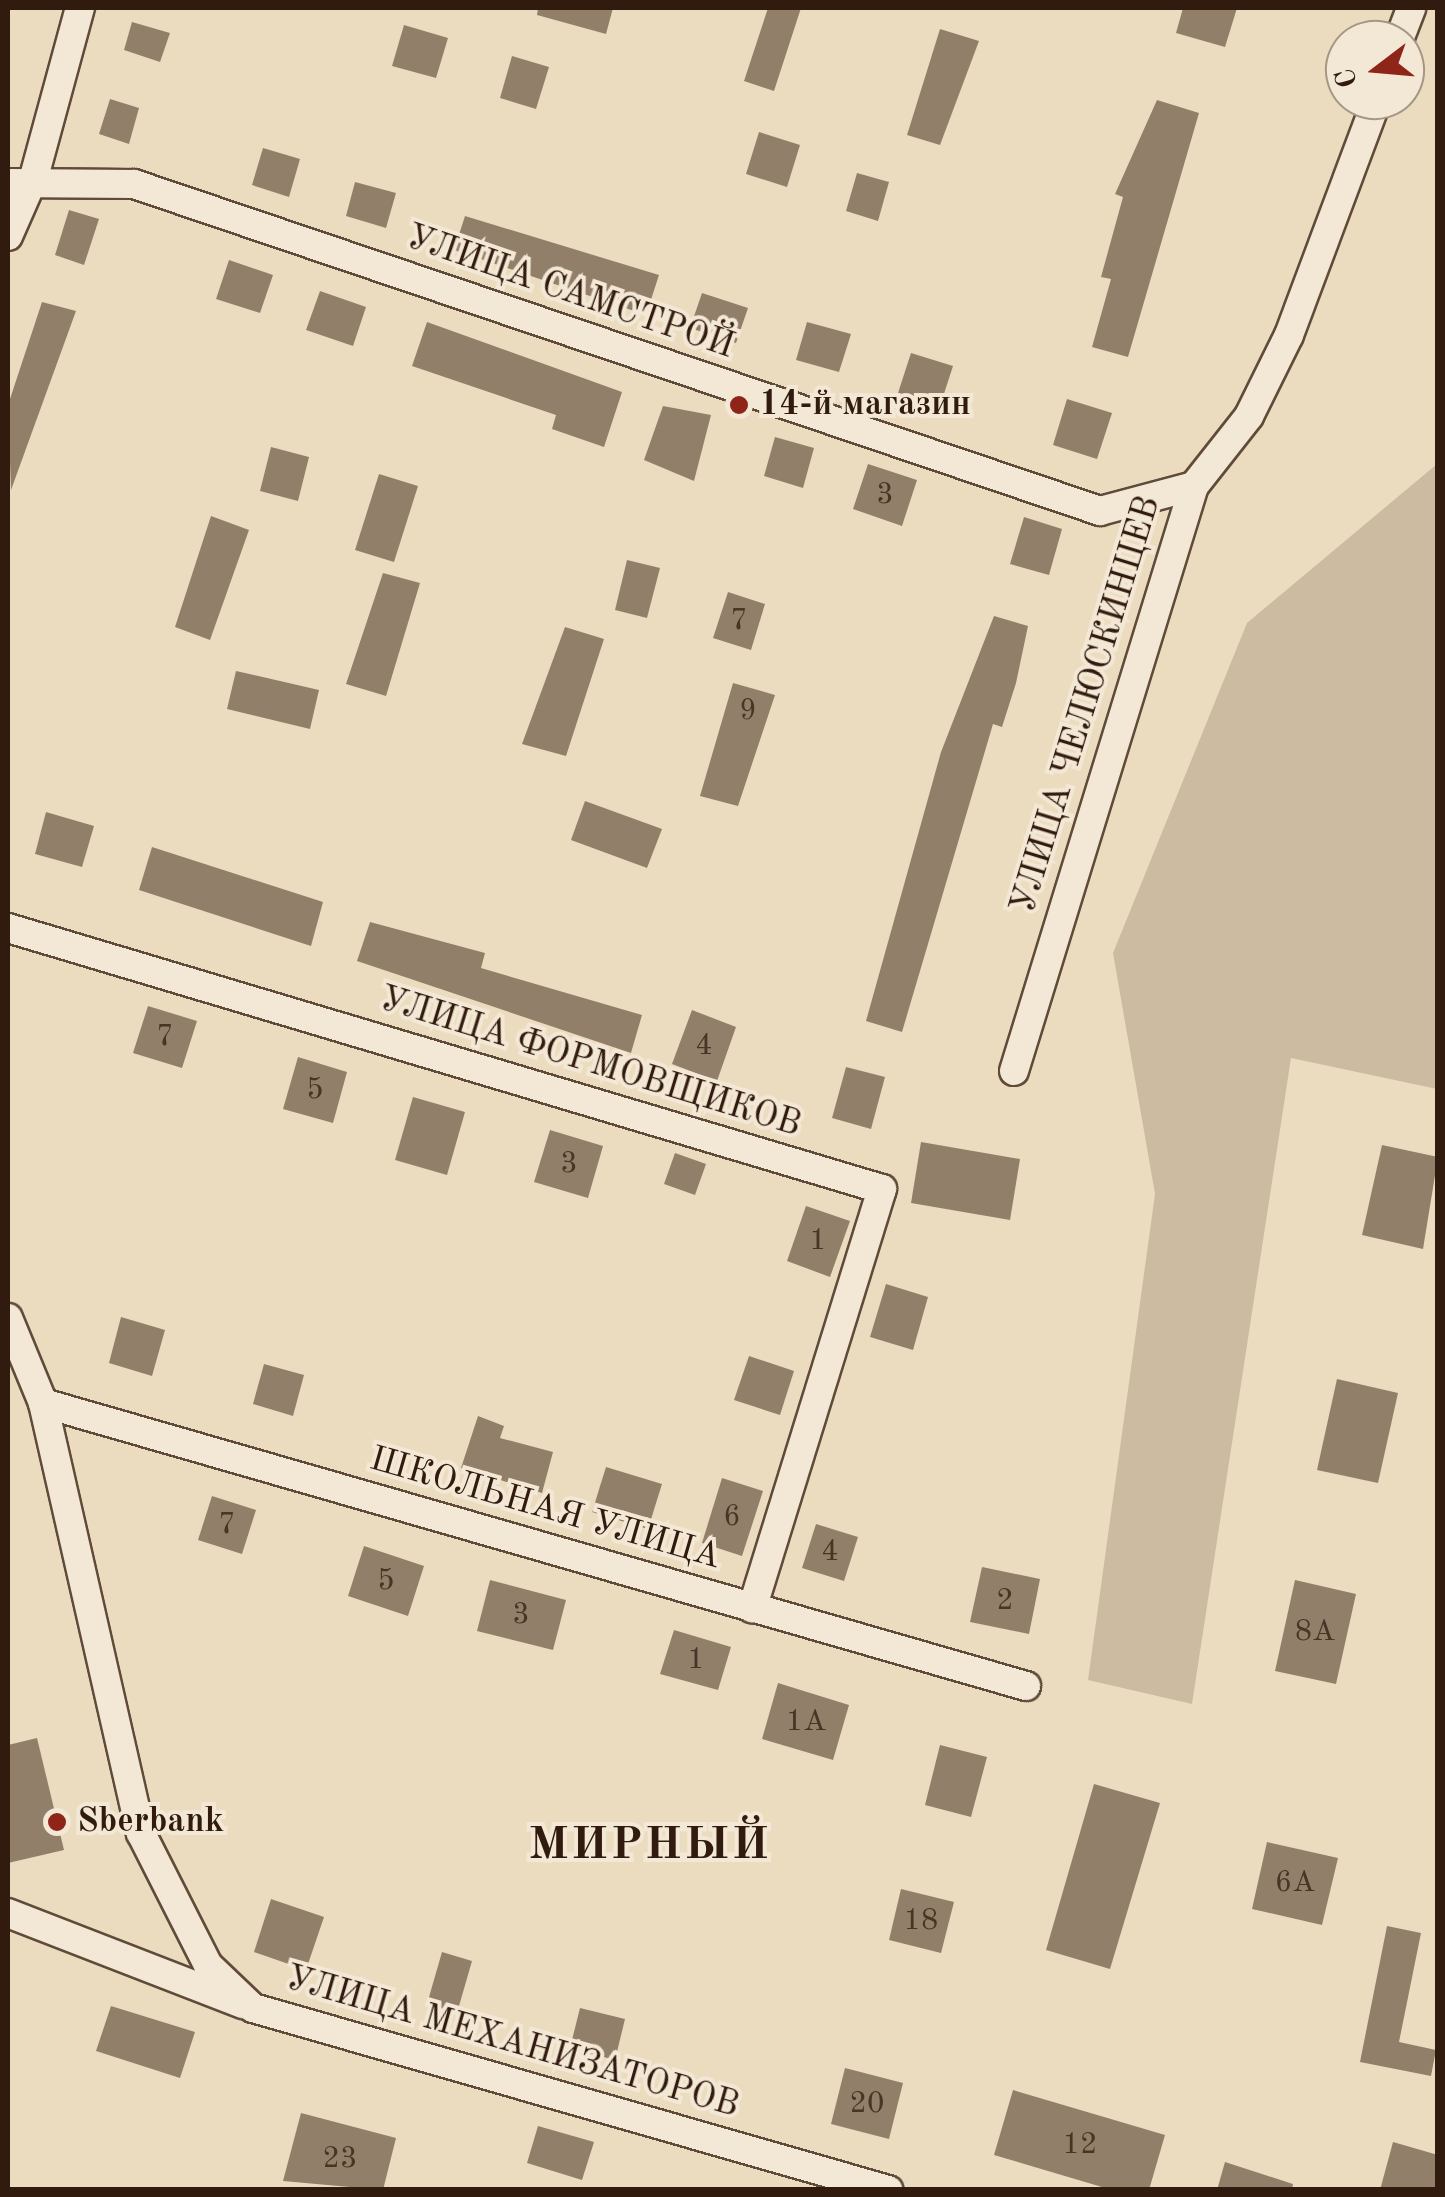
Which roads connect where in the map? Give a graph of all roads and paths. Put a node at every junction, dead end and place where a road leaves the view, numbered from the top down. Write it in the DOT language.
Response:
graph roads {
  1 [pos="80,8"];
  2 [pos="1370,120"];
  3 [pos="20,182"];
  4 [pos="8,236"];
  5 [pos="1194,486"];
  6 [pos="8,928"];
  7 [pos="1014,1071"];
  8 [pos="8,1318"];
  9 [pos="43,1403"];
  10 [pos="752,1608"];
  11 [pos="1026,1686"];
  12 [pos="8,1913"];
  13 [pos="253,2008"];
  14 [pos="888,2190"];
  1 -- 3 [label="street"];
  2 -- 5 [label="street, УЛИЦА ЧЕЛЮСКИНЦЕВ"];
  3 -- 4 [label="street"];
  3 -- 5 [label="street, УЛИЦА САМСТРОЙ"];
  5 -- 7 [label="street, УЛИЦА ЧЕЛЮСКИНЦЕВ"];
  6 -- 10 [label="street, УЛИЦА ФОРМОВЩИКОВ"];
  8 -- 9 [label="street, УЛИЦА МЕХАНИЗАТОРОВ"];
  9 -- 10 [label="street, ШКОЛЬНАЯ УЛИЦА"];
  9 -- 13 [label="street, УЛИЦА МЕХАНИЗАТОРОВ"];
  10 -- 11 [label="street, ШКОЛЬНАЯ УЛИЦА"];
  12 -- 13 [label="street"];
  13 -- 14 [label="street, УЛИЦА МЕХАНИЗАТОРОВ"];
}
